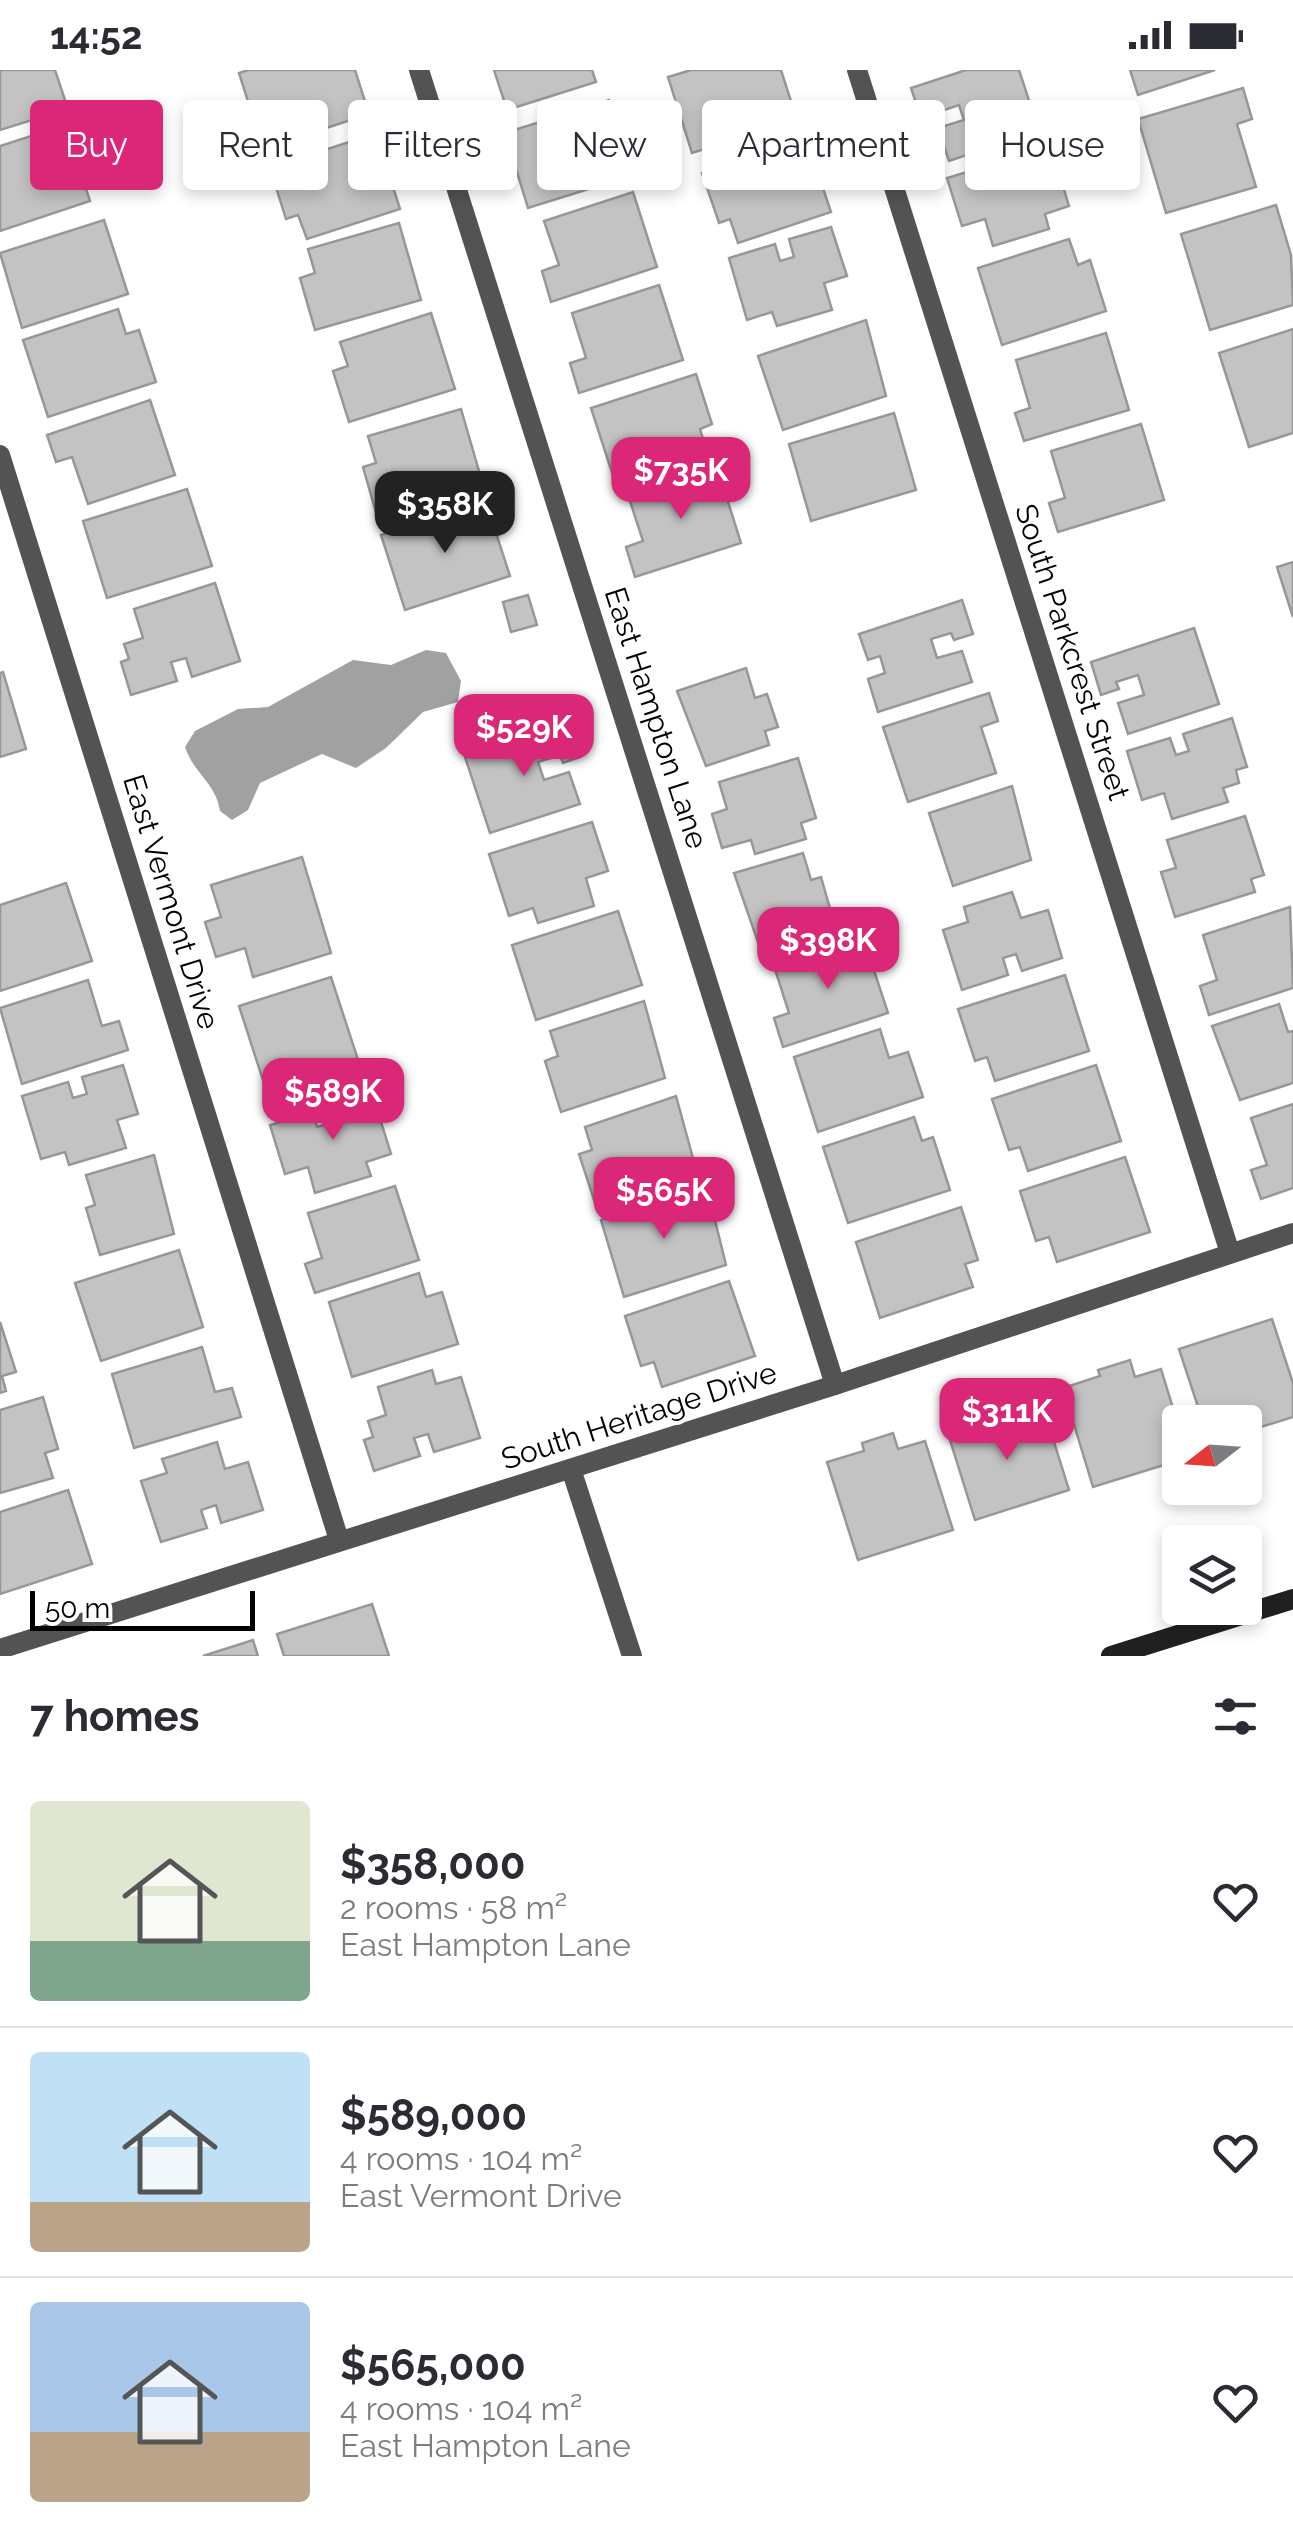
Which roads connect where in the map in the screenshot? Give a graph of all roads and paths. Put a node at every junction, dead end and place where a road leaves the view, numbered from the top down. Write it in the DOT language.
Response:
graph roads {
  1 [pos="419,70"];
  2 [pos="856,70"];
  3 [pos="0,455"];
  4 [pos="1293,1233"];
  5 [pos="1230,1253"];
  6 [pos="835,1385"];
  7 [pos="571,1470"];
  8 [pos="338,1540"];
  9 [pos="1293,1599"];
  10 [pos="0,1649"];
  11 [pos="632,1656"];
  12 [pos="1110,1656"];
  1 -- 6 [label="street, East Hampton Lane"];
  2 -- 5 [label="street, South Parkcrest Street"];
  3 -- 8 [label="street, East Vermont Drive"];
  4 -- 5 [label="street, South Heritage Drive"];
  5 -- 6 [label="street, South Heritage Drive"];
  6 -- 7 [label="street, South Heritage Drive"];
  7 -- 8 [label="street, South Heritage Drive"];
  7 -- 11 [label="street"];
  8 -- 10 [label="street, South Heritage Drive"];
  9 -- 12 [label="main road"];
}
